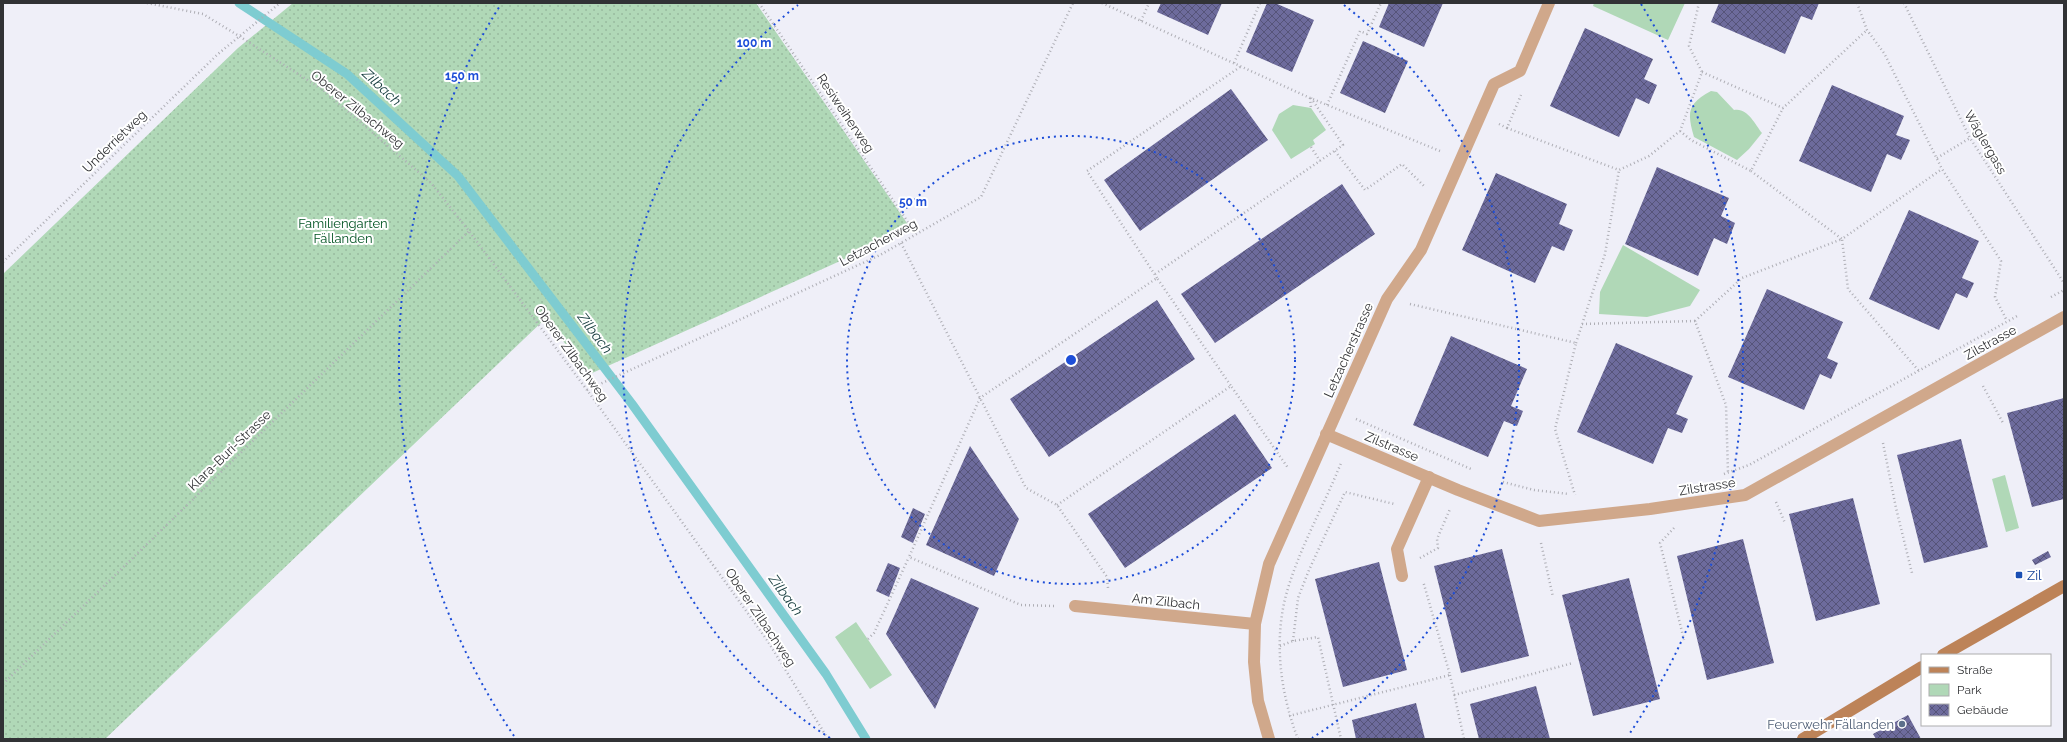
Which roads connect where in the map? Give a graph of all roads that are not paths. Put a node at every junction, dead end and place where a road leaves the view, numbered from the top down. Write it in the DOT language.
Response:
graph roads {
  1 [pos="1549,3"];
  2 [pos="2064,317"];
  3 [pos="1326,434"];
  4 [pos="1429,478"];
  5 [pos="1402,576"];
  6 [pos="2064,587"];
  7 [pos="1074,606"];
  8 [pos="1255,624"];
  9 [pos="1945,654"];
  10 [pos="1921,668"];
  11 [pos="1269,739"];
  12 [pos="1803,739"];
  1 -- 3 [label="street, Letzacherstrasse"];
  2 -- 4 [label="street, Zilstrasse"];
  3 -- 4 [label="street, Zilstrasse"];
  3 -- 8 [label="street, Letzacherstrasse"];
  4 -- 5 [label="street"];
  6 -- 9 [label="main road"];
  7 -- 8 [label="street, Am Zilbach"];
  8 -- 11 [label="street, Letzacherstrasse"];
  10 -- 12 [label="main road"];
}
